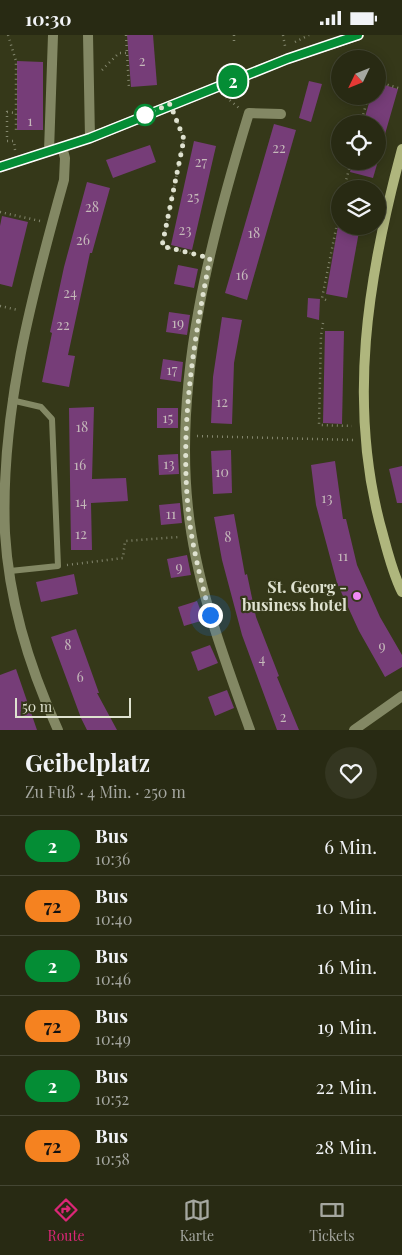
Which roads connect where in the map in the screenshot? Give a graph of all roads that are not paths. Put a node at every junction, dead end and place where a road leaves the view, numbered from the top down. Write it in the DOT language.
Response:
graph roads {
  1 [pos="53,35"];
  2 [pos="88,35"];
  3 [pos="359,35"];
  4 [pos="281,113"];
  5 [pos="90,138"];
  6 [pos="62,147"];
  7 [pos="402,149"];
  8 [pos="49,151"];
  9 [pos="0,167"];
  10 [pos="11,400"];
  11 [pos="10,571"];
  12 [pos="402,592"];
  13 [pos="402,696"];
  14 [pos="58,730"];
  15 [pos="250,730"];
  16 [pos="354,730"];
  1 -- 8 [label="street"];
  2 -- 5 [label="street"];
  3 -- 5 [label="street"];
  4 -- 15 [label="street"];
  5 -- 6 [label="street"];
  6 -- 8 [label="street"];
  6 -- 10 [label="street"];
  7 -- 12 [label="street"];
  8 -- 9 [label="street"];
  10 -- 11 [label="street"];
  10 -- 11 [label="lane"];
  11 -- 14 [label="street"];
  13 -- 16 [label="street"];
}
